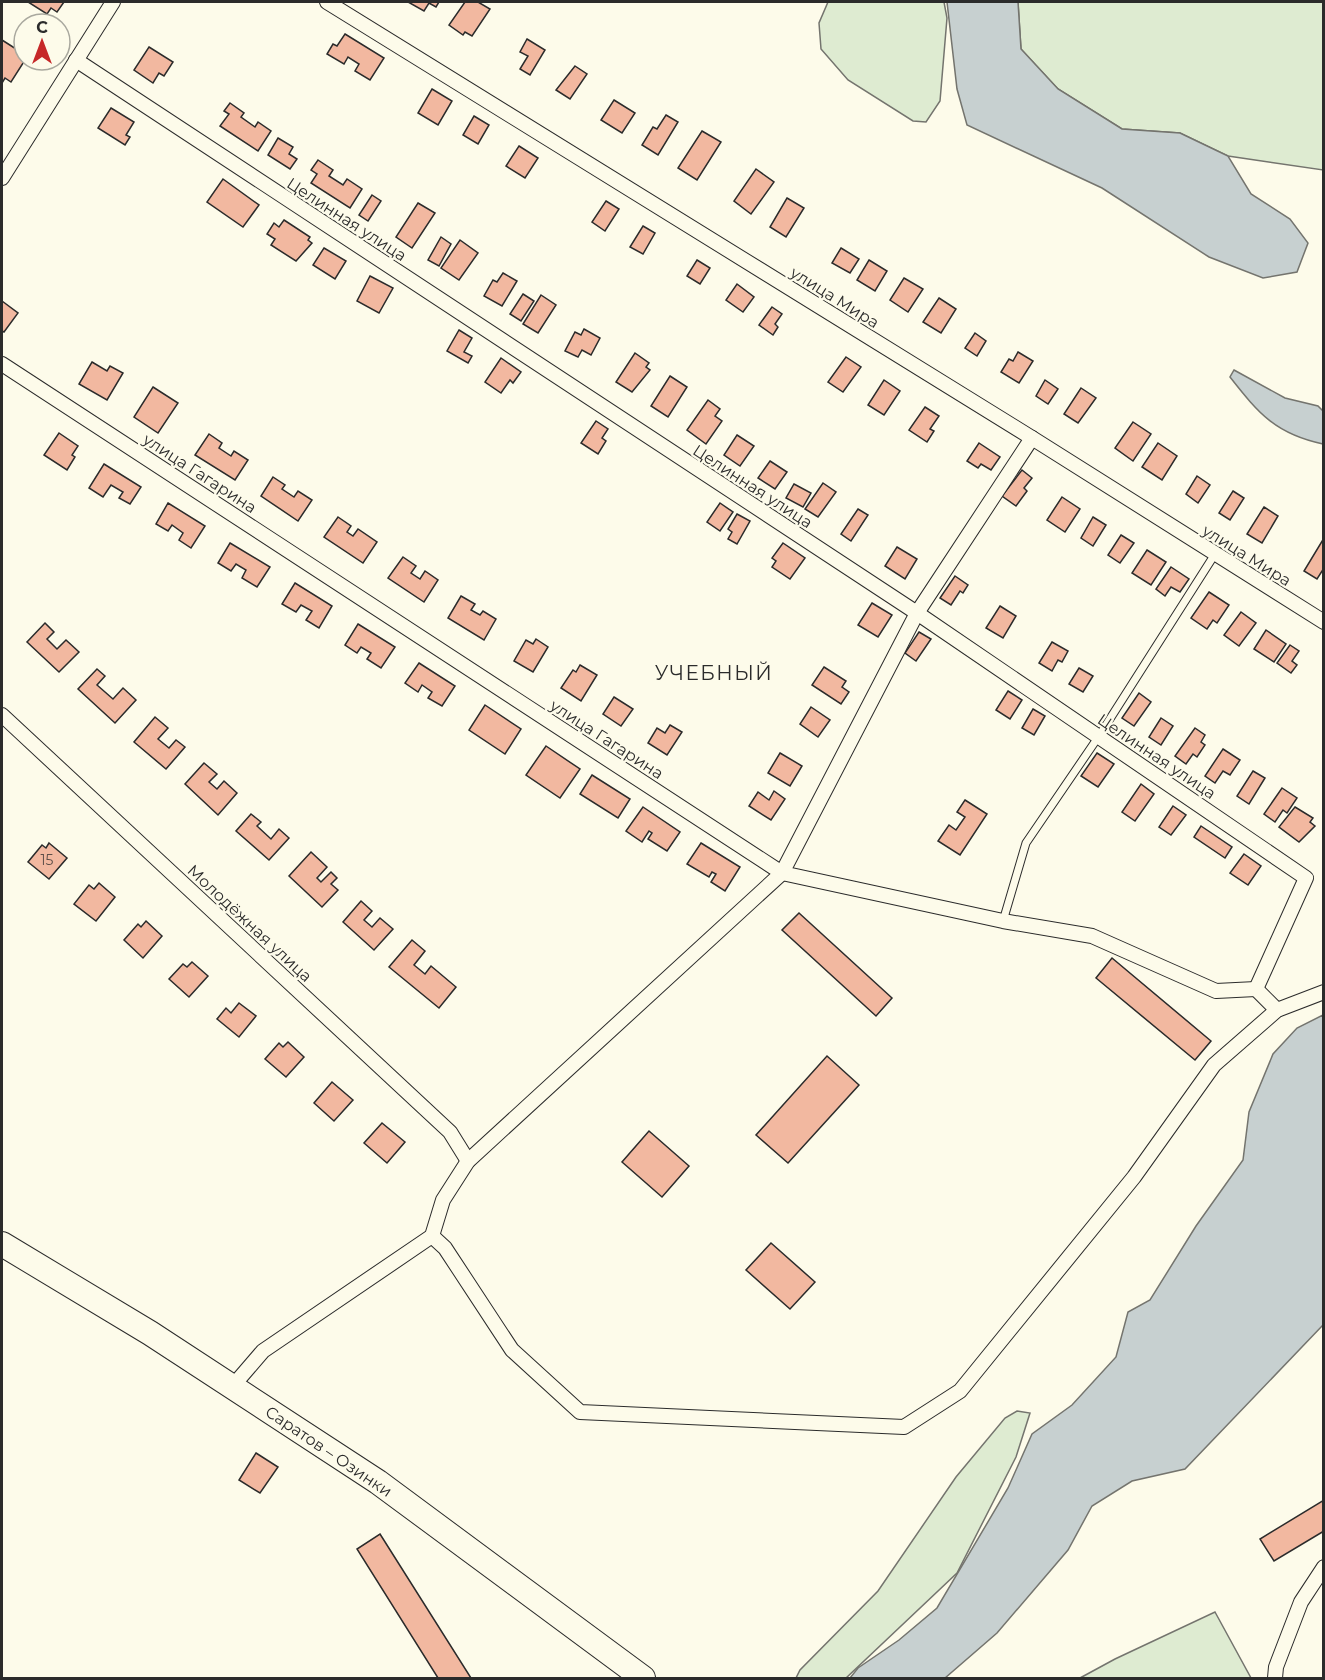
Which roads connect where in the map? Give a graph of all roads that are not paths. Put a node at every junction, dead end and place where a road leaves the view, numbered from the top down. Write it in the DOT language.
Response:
graph roads {
  1 [pos="113,2"];
  2 [pos="327,2"];
  3 [pos="76,60"];
  4 [pos="2,178"];
  5 [pos="2,364"];
  6 [pos="1032,438"];
  7 [pos="1215,554"];
  8 [pos="917,613"];
  9 [pos="1323,622"];
  10 [pos="2,715"];
  11 [pos="1099,736"];
  12 [pos="782,873"];
  13 [pos="1003,921"];
  14 [pos="1256,989"];
  15 [pos="1323,992"];
  16 [pos="1277,1010"];
  17 [pos="468,1161"];
  18 [pos="432,1236"];
  19 [pos="2,1244"];
  20 [pos="232,1387"];
  21 [pos="1323,1568"];
  22 [pos="643,1678"];
  23 [pos="1275,1678"];
  1 -- 3 [label="street"];
  2 -- 6 [label="street, улица Мира"];
  3 -- 4 [label="street"];
  3 -- 8 [label="street, Целинная улица"];
  5 -- 12 [label="street, улица Гагарина"];
  6 -- 7 [label="street, улица Мира"];
  6 -- 8 [label="street"];
  7 -- 9 [label="street, улица Мира"];
  7 -- 11 [label="lane"];
  8 -- 11 [label="street, Целинная улица"];
  8 -- 12 [label="street"];
  10 -- 17 [label="street, Молодёжная улица"];
  11 -- 13 [label="lane"];
  11 -- 14 [label="street, Целинная улица"];
  12 -- 13 [label="street, улица Гагарина"];
  12 -- 17 [label="street"];
  13 -- 14 [label="street, улица Гагарина"];
  14 -- 16 [label="street"];
  15 -- 16 [label="street"];
  16 -- 18 [label="street"];
  17 -- 18 [label="street"];
  18 -- 20 [label="street"];
  19 -- 20 [label="highway, Саратов – Озинки"];
  20 -- 22 [label="highway, Саратов – Озинки"];
  21 -- 23 [label="street"];
}
